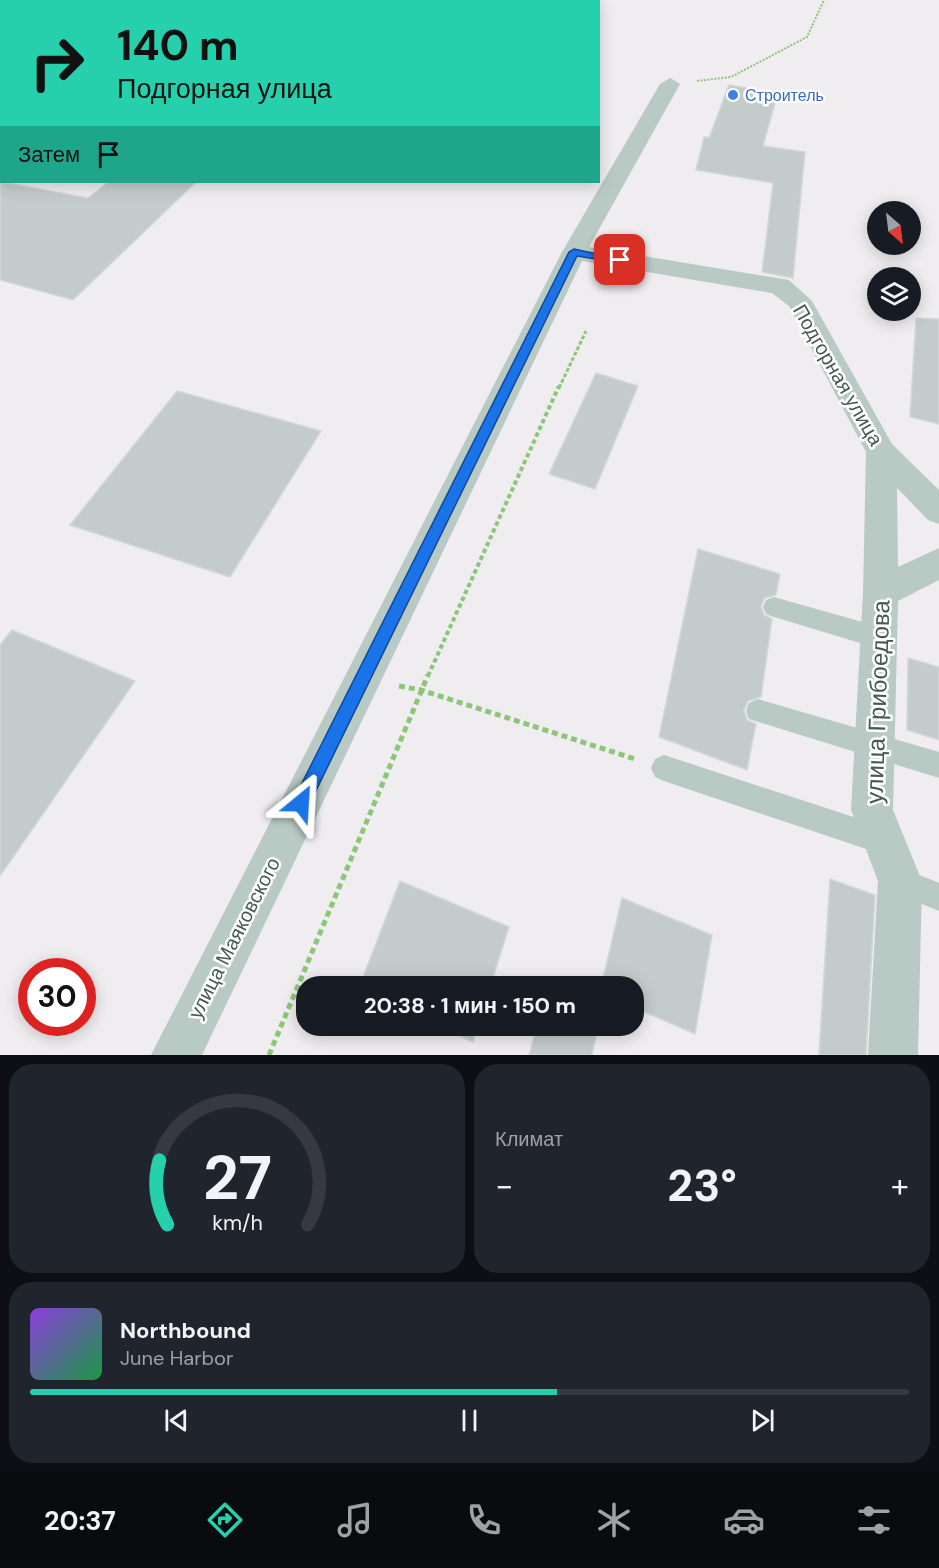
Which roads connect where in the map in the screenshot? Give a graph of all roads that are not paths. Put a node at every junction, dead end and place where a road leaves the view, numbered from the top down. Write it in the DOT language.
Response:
graph roads {
  1 [pos="670,84"];
  2 [pos="574,252"];
  3 [pos="881,452"];
  4 [pos="939,511"];
  5 [pos="939,562"];
  6 [pos="881,593"];
  7 [pos="774,607"];
  8 [pos="880,638"];
  9 [pos="759,711"];
  10 [pos="875,745"];
  11 [pos="939,765"];
  12 [pos="664,768"];
  13 [pos="885,841"];
  14 [pos="900,881"];
  15 [pos="939,897"];
  16 [pos="180,1054"];
  17 [pos="893,1055"];
  1 -- 2 [label="street, улица Маяковского"];
  2 -- 3 [label="street, Подгорная улица"];
  2 -- 16 [label="street, улица Маяковского"];
  3 -- 4 [label="street, Подгорная улица"];
  3 -- 6 [label="street, улица Грибоедова"];
  5 -- 6 [label="street"];
  6 -- 8 [label="street, улица Грибоедова"];
  7 -- 8 [label="lane"];
  8 -- 10 [label="street, улица Грибоедова"];
  9 -- 10 [label="lane"];
  10 -- 11 [label="lane"];
  10 -- 13 [label="street, улица Грибоедова"];
  12 -- 13 [label="lane"];
  13 -- 14 [label="street, улица Грибоедова"];
  14 -- 15 [label="lane"];
  14 -- 17 [label="street, улица Грибоедова"];
}
